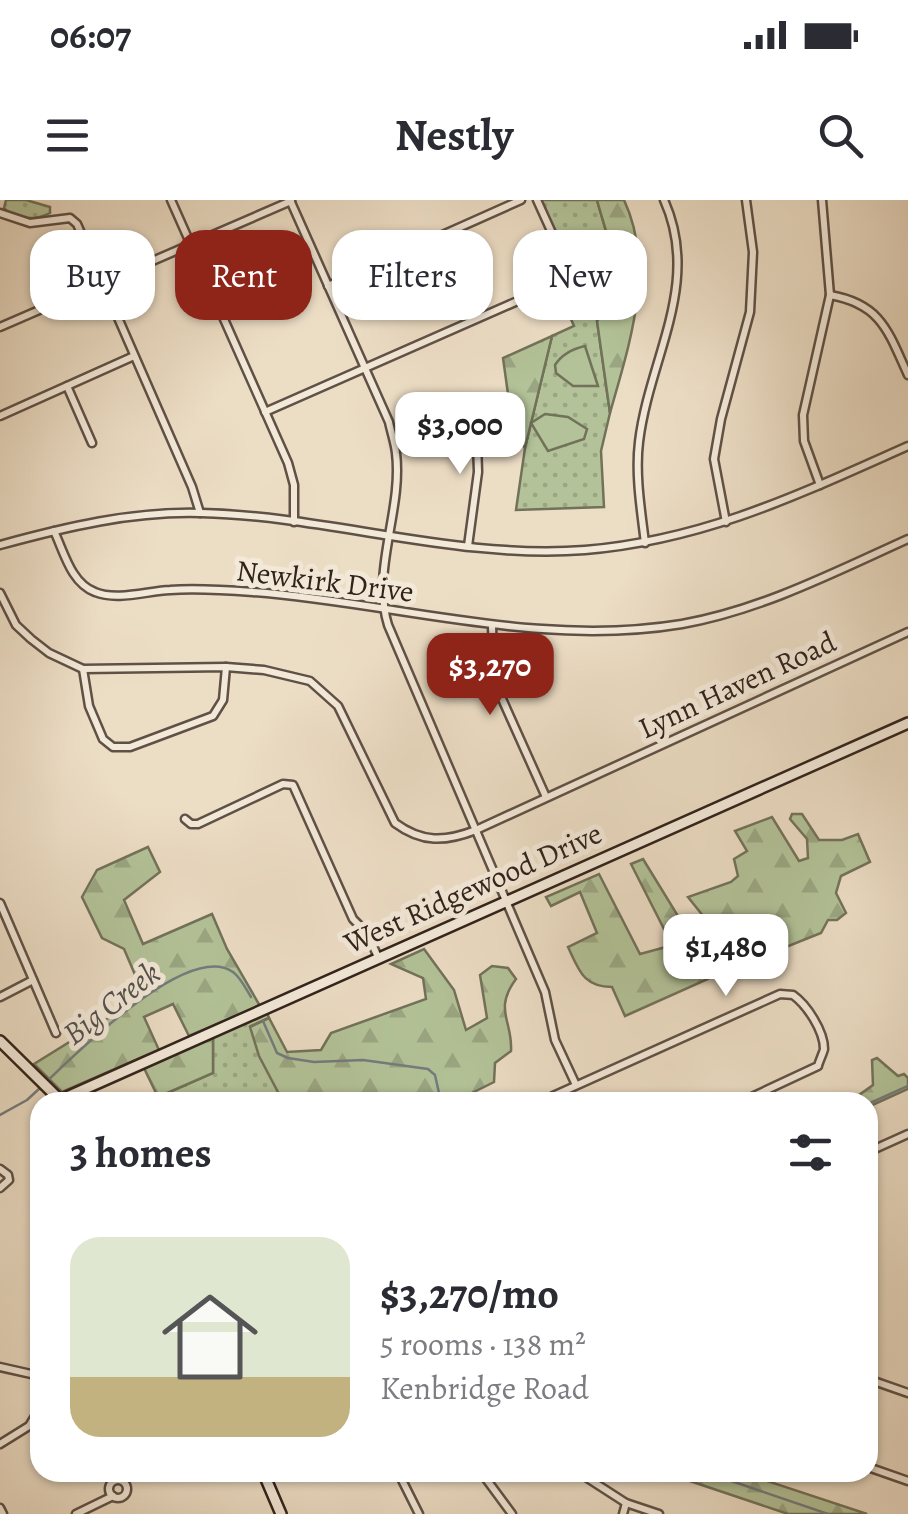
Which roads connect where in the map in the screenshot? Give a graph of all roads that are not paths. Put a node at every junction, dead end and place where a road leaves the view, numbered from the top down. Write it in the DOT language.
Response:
graph roads {
  1 [pos="171,200"];
  2 [pos="291,200"];
  3 [pos="521,200"];
  4 [pos="538,200"];
  5 [pos="664,200"];
  6 [pos="746,200"];
  7 [pos="822,200"];
  8 [pos="0,213"];
  9 [pos="80,230"];
  10 [pos="184,230"];
  11 [pos="224,230"];
  12 [pos="328,286"];
  13 [pos="830,295"];
  14 [pos="30,314"];
  15 [pos="119,320"];
  16 [pos="224,320"];
  17 [pos="0,327"];
  18 [pos="134,356"];
  19 [pos="365,370"];
  20 [pos="908,375"];
  21 [pos="68,386"];
  22 [pos="476,411"];
  23 [pos="265,412"];
  24 [pos="0,416"];
  25 [pos="92,444"];
  26 [pos="908,446"];
  27 [pos="820,485"];
  28 [pos="200,512"];
  29 [pos="294,522"];
  30 [pos="726,523"];
  31 [pos="54,530"];
  32 [pos="388,536"];
  33 [pos="908,538"];
  34 [pos="645,543"];
  35 [pos="0,546"];
  36 [pos="468,546"];
  37 [pos="0,593"];
  38 [pos="383,609"];
  39 [pos="492,626"];
  40 [pos="908,632"];
  41 [pos="226,667"];
  42 [pos="83,668"];
  43 [pos="908,723"];
  44 [pos="546,797"];
  45 [pos="186,819"];
  46 [pos="476,830"];
  47 [pos="506,900"];
  48 [pos="0,903"];
  49 [pos="378,957"];
  50 [pos="33,980"];
  51 [pos="0,997"];
  52 [pos="56,1033"];
  53 [pos="0,1041"];
  54 [pos="576,1085"];
  55 [pos="53,1092"];
  56 [pos="81,1092"];
  57 [pos="561,1092"];
  58 [pos="764,1092"];
  59 [pos="908,1134"];
  60 [pos="878,1148"];
  61 [pos="0,1169"];
  62 [pos="0,1188"];
  63 [pos="0,1367"];
  64 [pos="30,1374"];
  65 [pos="878,1382"];
  66 [pos="908,1393"];
  67 [pos="30,1424"];
  68 [pos="0,1444"];
  69 [pos="878,1471"];
  70 [pos="908,1481"];
  71 [pos="267,1482"];
  72 [pos="403,1482"];
  73 [pos="488,1482"];
  74 [pos="593,1482"];
  75 [pos="112,1496"];
  76 [pos="626,1503"];
  77 [pos="76,1514"];
  78 [pos="281,1514"];
  79 [pos="419,1514"];
  80 [pos="512,1514"];
  81 [pos="622,1514"];
  82 [pos="659,1514"];
  1 -- 10 [label="street"];
  2 -- 11 [label="street"];
  2 -- 12 [label="street"];
  3 -- 12 [label="street"];
  4 -- 19 [label="street"];
  5 -- 34 [label="street"];
  6 -- 30 [label="street"];
  7 -- 13 [label="street"];
  8 -- 9 [label="street"];
  12 -- 19 [label="street"];
  13 -- 20 [label="street"];
  13 -- 27 [label="street"];
  14 -- 17 [label="street"];
  15 -- 18 [label="street"];
  16 -- 23 [label="street"];
  18 -- 21 [label="street"];
  18 -- 28 [label="street"];
  19 -- 23 [label="street"];
  19 -- 32 [label="street"];
  21 -- 24 [label="street"];
  21 -- 25 [label="street"];
  22 -- 36 [label="street"];
  23 -- 29 [label="street"];
  26 -- 27 [label="street"];
  27 -- 30 [label="street"];
  28 -- 29 [label="street"];
  28 -- 31 [label="street"];
  29 -- 32 [label="street"];
  30 -- 34 [label="street"];
  31 -- 35 [label="street"];
  31 -- 38 [label="street, Newkirk Drive"];
  32 -- 36 [label="street"];
  32 -- 38 [label="street"];
  33 -- 39 [label="street, Newkirk Drive"];
  34 -- 36 [label="street"];
  37 -- 42 [label="street"];
  38 -- 39 [label="street, Newkirk Drive"];
  38 -- 46 [label="street"];
  39 -- 44 [label="street"];
  40 -- 44 [label="street, Lynn Haven Road"];
  41 -- 42 [label="street, Lynn Haven Road"];
  41 -- 42 [label="street"];
  41 -- 46 [label="street, Lynn Haven Road"];
  43 -- 47 [label="main road, West Ridgewood Drive"];
  44 -- 46 [label="street, Lynn Haven Road"];
  45 -- 49 [label="street"];
  46 -- 47 [label="street"];
  47 -- 49 [label="main road, West Ridgewood Drive"];
  47 -- 54 [label="street"];
  48 -- 50 [label="street"];
  49 -- 56 [label="main road, West Ridgewood Drive"];
  50 -- 51 [label="street"];
  50 -- 52 [label="street"];
  53 -- 55 [label="main road"];
  54 -- 57 [label="street"];
  54 -- 58 [label="street"];
  59 -- 60 [label="street"];
  61 -- 62 [label="street"];
  63 -- 64 [label="street"];
  65 -- 66 [label="street"];
  67 -- 68 [label="street"];
  69 -- 70 [label="street"];
  71 -- 78 [label="main road"];
  72 -- 79 [label="street"];
  73 -- 80 [label="street"];
  74 -- 76 [label="street"];
  75 -- 77 [label="street"];
  76 -- 81 [label="street"];
  76 -- 82 [label="street"];
}
